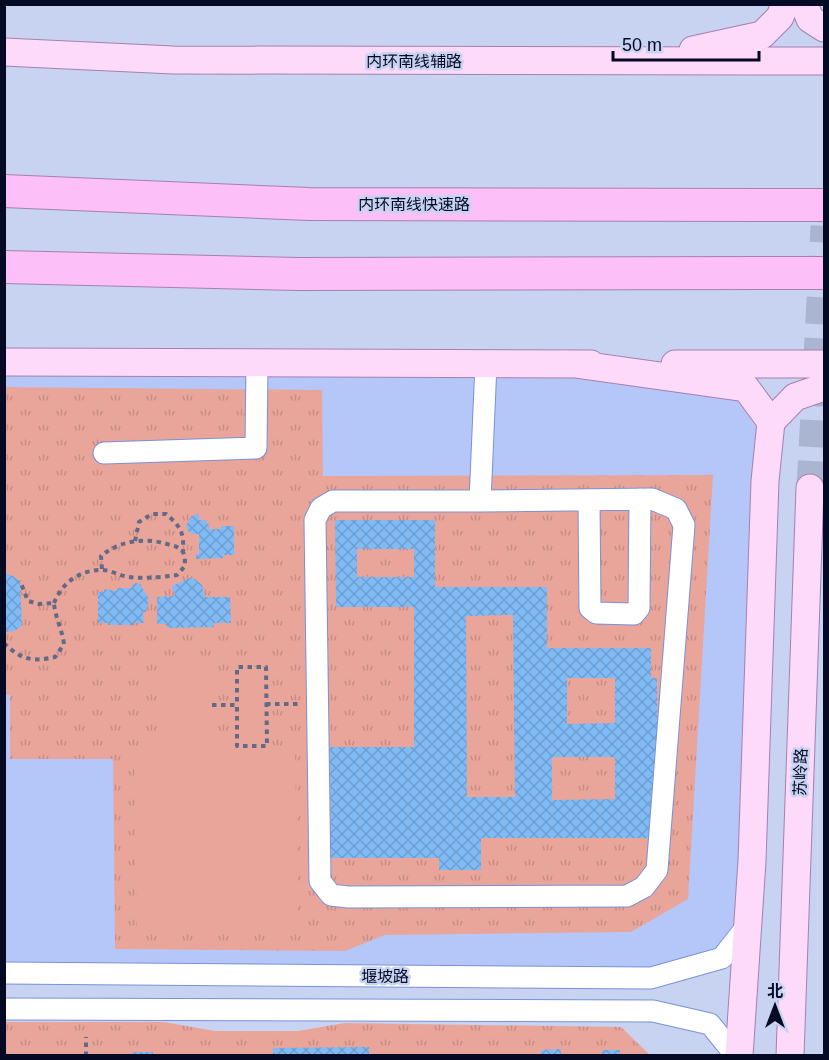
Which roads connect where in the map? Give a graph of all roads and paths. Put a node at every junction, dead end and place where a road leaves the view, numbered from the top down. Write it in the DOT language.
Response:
graph roads {
  1 [pos="785,4"];
  2 [pos="804,4"];
  3 [pos="825,28"];
  4 [pos="4,52"];
  5 [pos="638,61"];
  6 [pos="825,62"];
  7 [pos="4,191"];
  8 [pos="825,205"];
  9 [pos="4,267"];
  10 [pos="825,273"];
  11 [pos="4,362"];
  12 [pos="257,363"];
  13 [pos="486,364"];
  14 [pos="575,364"];
  15 [pos="825,364"];
  16 [pos="825,387"];
  17 [pos="771,422"];
  18 [pos="104,453"];
  19 [pos="810,488"];
  20 [pos="640,499"];
  21 [pos="589,500"];
  22 [pos="480,501"];
  23 [pos="135,541"];
  24 [pos="183,552"];
  25 [pos="102,570"];
  26 [pos="20,581"];
  27 [pos="54,603"];
  28 [pos="4,644"];
  29 [pos="266,704"];
  30 [pos="317,704"];
  31 [pos="212,705"];
  32 [pos="237,705"];
  33 [pos="747,926"];
  34 [pos="4,974"];
  35 [pos="4,1009"];
  36 [pos="86,1037"];
  37 [pos="86,1056"];
  38 [pos="737,1056"];
  39 [pos="790,1056"];
  1 -- 5 [label="main road"];
  2 -- 3 [label="main road"];
  4 -- 5 [label="main road, 内环南线辅路"];
  5 -- 6 [label="main road, 内环南线辅路"];
  7 -- 8 [label="highway, 内环南线快速路"];
  9 -- 10 [label="highway"];
  11 -- 12 [label="main road"];
  12 -- 13 [label="main road"];
  12 -- 18 [label="street"];
  13 -- 14 [label="main road"];
  13 -- 22 [label="street"];
  14 -- 15 [label="main road"];
  14 -- 17 [label="main road"];
  16 -- 17 [label="main road"];
  17 -- 33 [label="main road"];
  19 -- 39 [label="main road, 苏岭路"];
  20 -- 21 [label="street"];
  20 -- 21 [label="street"];
  20 -- 30 [label="street"];
  21 -- 22 [label="street"];
  22 -- 30 [label="street"];
  23 -- 24 [label="path"];
  23 -- 24 [label="path"];
  23 -- 25 [label="path"];
  24 -- 25 [label="path"];
  25 -- 27 [label="path"];
  26 -- 27 [label="path"];
  27 -- 28 [label="path"];
  29 -- 30 [label="path"];
  29 -- 32 [label="path"];
  29 -- 32 [label="path"];
  31 -- 32 [label="path"];
  33 -- 34 [label="street, 堰坡路"];
  33 -- 38 [label="main road"];
  35 -- 38 [label="street"];
  36 -- 37 [label="path"];
}
